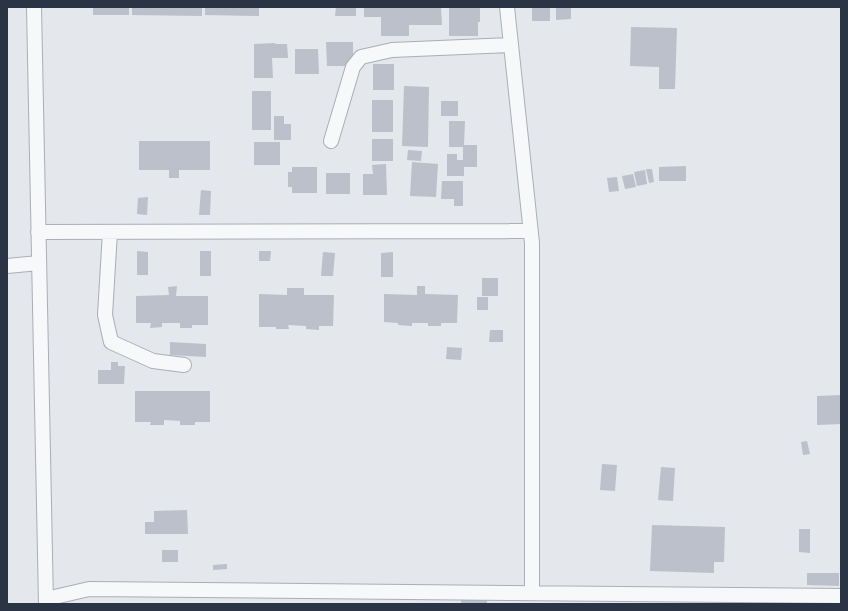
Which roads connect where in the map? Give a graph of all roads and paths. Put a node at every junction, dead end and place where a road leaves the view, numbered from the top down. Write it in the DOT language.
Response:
graph roads {
  1 [pos="34,7"];
  2 [pos="507,7"];
  3 [pos="511,44"];
  4 [pos="330,141"];
  5 [pos="530,231"];
  6 [pos="38,232"];
  7 [pos="110,232"];
  8 [pos="39,263"];
  9 [pos="7,266"];
  10 [pos="184,365"];
  11 [pos="532,594"];
  12 [pos="841,596"];
  13 [pos="46,601"];
  1 -- 6 [label="street"];
  2 -- 3 [label="street"];
  3 -- 4 [label="street"];
  3 -- 5 [label="street"];
  5 -- 7 [label="street"];
  5 -- 11 [label="street"];
  6 -- 7 [label="street"];
  6 -- 8 [label="street"];
  7 -- 10 [label="street"];
  8 -- 9 [label="street"];
  8 -- 13 [label="street"];
  11 -- 12 [label="street"];
  11 -- 13 [label="street"];
}
